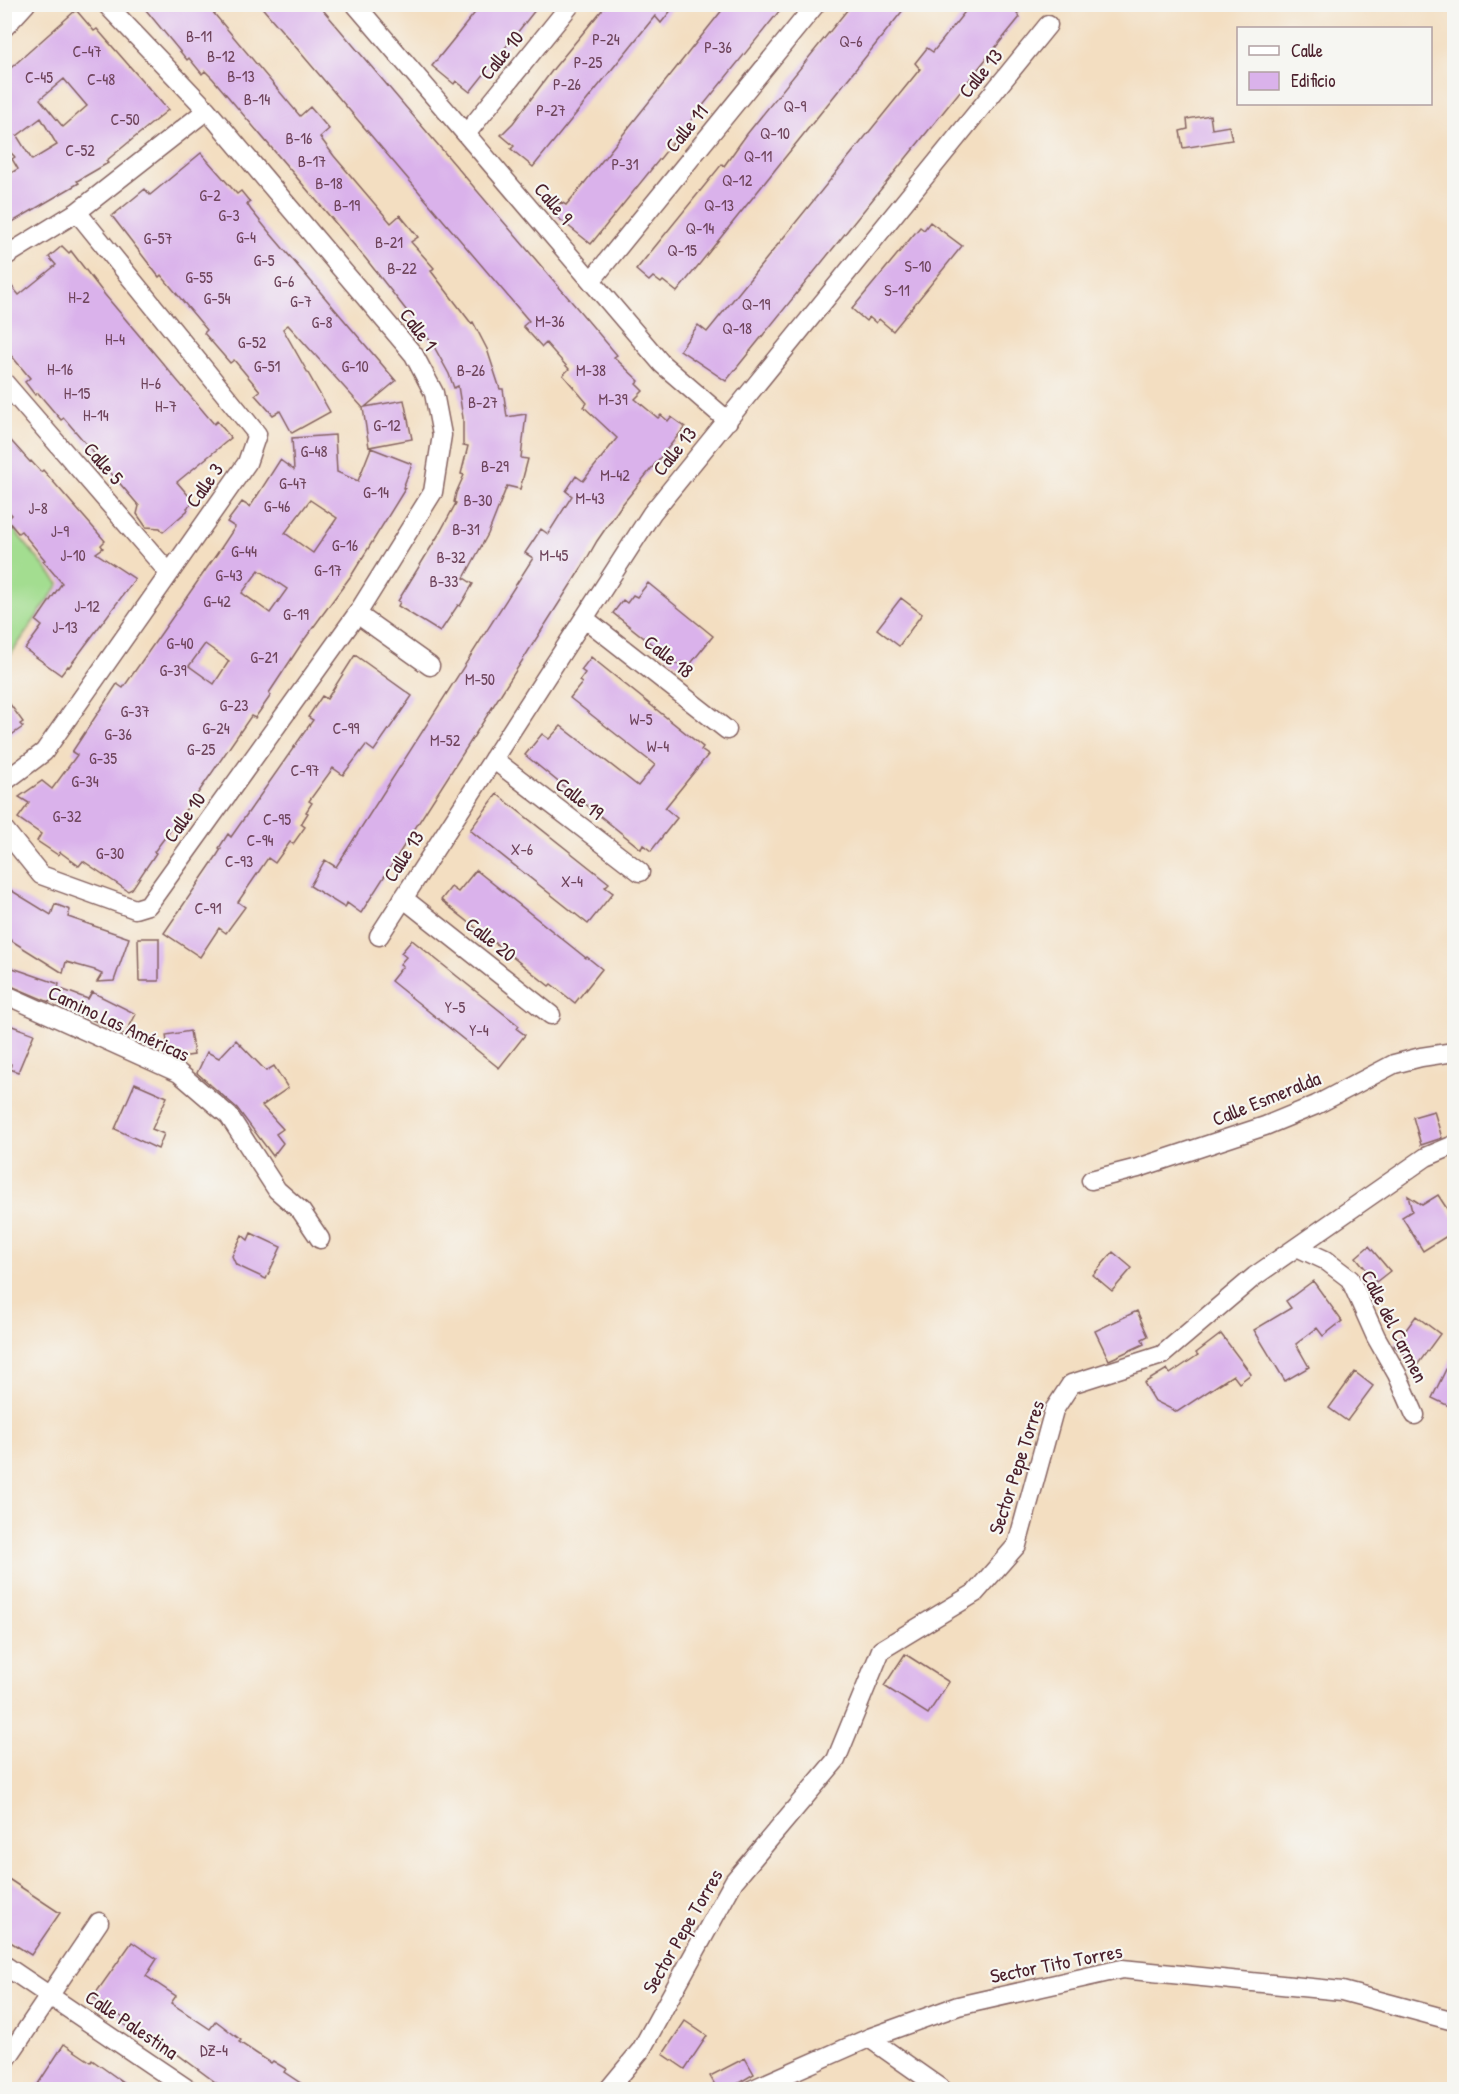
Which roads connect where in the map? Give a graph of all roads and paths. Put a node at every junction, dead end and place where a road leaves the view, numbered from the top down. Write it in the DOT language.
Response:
graph roads {
  1 [pos="26,4"];
  2 [pos="106,4"];
  3 [pos="356,4"];
  4 [pos="571,4"];
  5 [pos="816,4"];
  6 [pos="1048,25"];
  7 [pos="4,28"];
  8 [pos="207,110"];
  9 [pos="466,134"];
  10 [pos="77,212"];
  11 [pos="4,257"];
  12 [pos="591,281"];
  13 [pos="4,382"];
  14 [pos="728,421"];
  15 [pos="169,573"];
  16 [pos="357,614"];
  17 [pos="584,618"];
  18 [pos="430,666"];
  19 [pos="727,730"];
  20 [pos="493,759"];
  21 [pos="4,782"];
  22 [pos="4,829"];
  23 [pos="640,872"];
  24 [pos="403,898"];
  25 [pos="379,936"];
  26 [pos="4,994"];
  27 [pos="551,1015"];
  28 [pos="1455,1052"];
  29 [pos="1455,1145"];
  30 [pos="1091,1180"];
  31 [pos="320,1239"];
  32 [pos="1297,1246"];
  33 [pos="1415,1415"];
  34 [pos="99,1922"];
  35 [pos="4,1965"];
  36 [pos="49,1996"];
  37 [pos="1455,2006"];
  38 [pos="1435,2018"];
  39 [pos="1455,2021"];
  40 [pos="869,2038"];
  41 [pos="4,2064"];
  42 [pos="189,2090"];
  43 [pos="608,2090"];
  44 [pos="751,2090"];
  45 [pos="943,2090"];
  1 -- 7 [label="street"];
  2 -- 8 [label="street, Calle 1"];
  3 -- 9 [label="street, Calle 9"];
  4 -- 9 [label="street, Calle 10"];
  5 -- 12 [label="street, Calle 11"];
  6 -- 14 [label="street, Calle 13"];
  8 -- 10 [label="street"];
  8 -- 16 [label="street, Calle 1"];
  9 -- 12 [label="street, Calle 9"];
  10 -- 11 [label="street"];
  10 -- 15 [label="street, Calle 3"];
  12 -- 14 [label="street, Calle 9"];
  13 -- 15 [label="street, Calle 5"];
  14 -- 17 [label="street, Calle 13"];
  15 -- 21 [label="street, Calle 3"];
  16 -- 18 [label="street"];
  16 -- 22 [label="street, Calle 10"];
  17 -- 19 [label="street, Calle 18"];
  17 -- 20 [label="street, Calle 13"];
  20 -- 23 [label="street, Calle 19"];
  20 -- 24 [label="street, Calle 13"];
  24 -- 25 [label="street, Calle 13"];
  24 -- 27 [label="street, Calle 20"];
  26 -- 31 [label="street, Camino Las Américas"];
  28 -- 30 [label="street, Calle Esmeralda"];
  29 -- 32 [label="street, Sector Pepe Torres"];
  32 -- 33 [label="street, Calle del Carmen"];
  32 -- 43 [label="street, Sector Pepe Torres"];
  34 -- 36 [label="street"];
  35 -- 36 [label="street, Calle Palestina"];
  36 -- 41 [label="street"];
  36 -- 42 [label="street, Calle Palestina"];
  37 -- 38 [label="street"];
  38 -- 39 [label="street, Sector Tito Torres"];
  38 -- 40 [label="street, Sector Tito Torres"];
  40 -- 44 [label="street, Sector Tito Torres"];
  40 -- 45 [label="street"];
}
